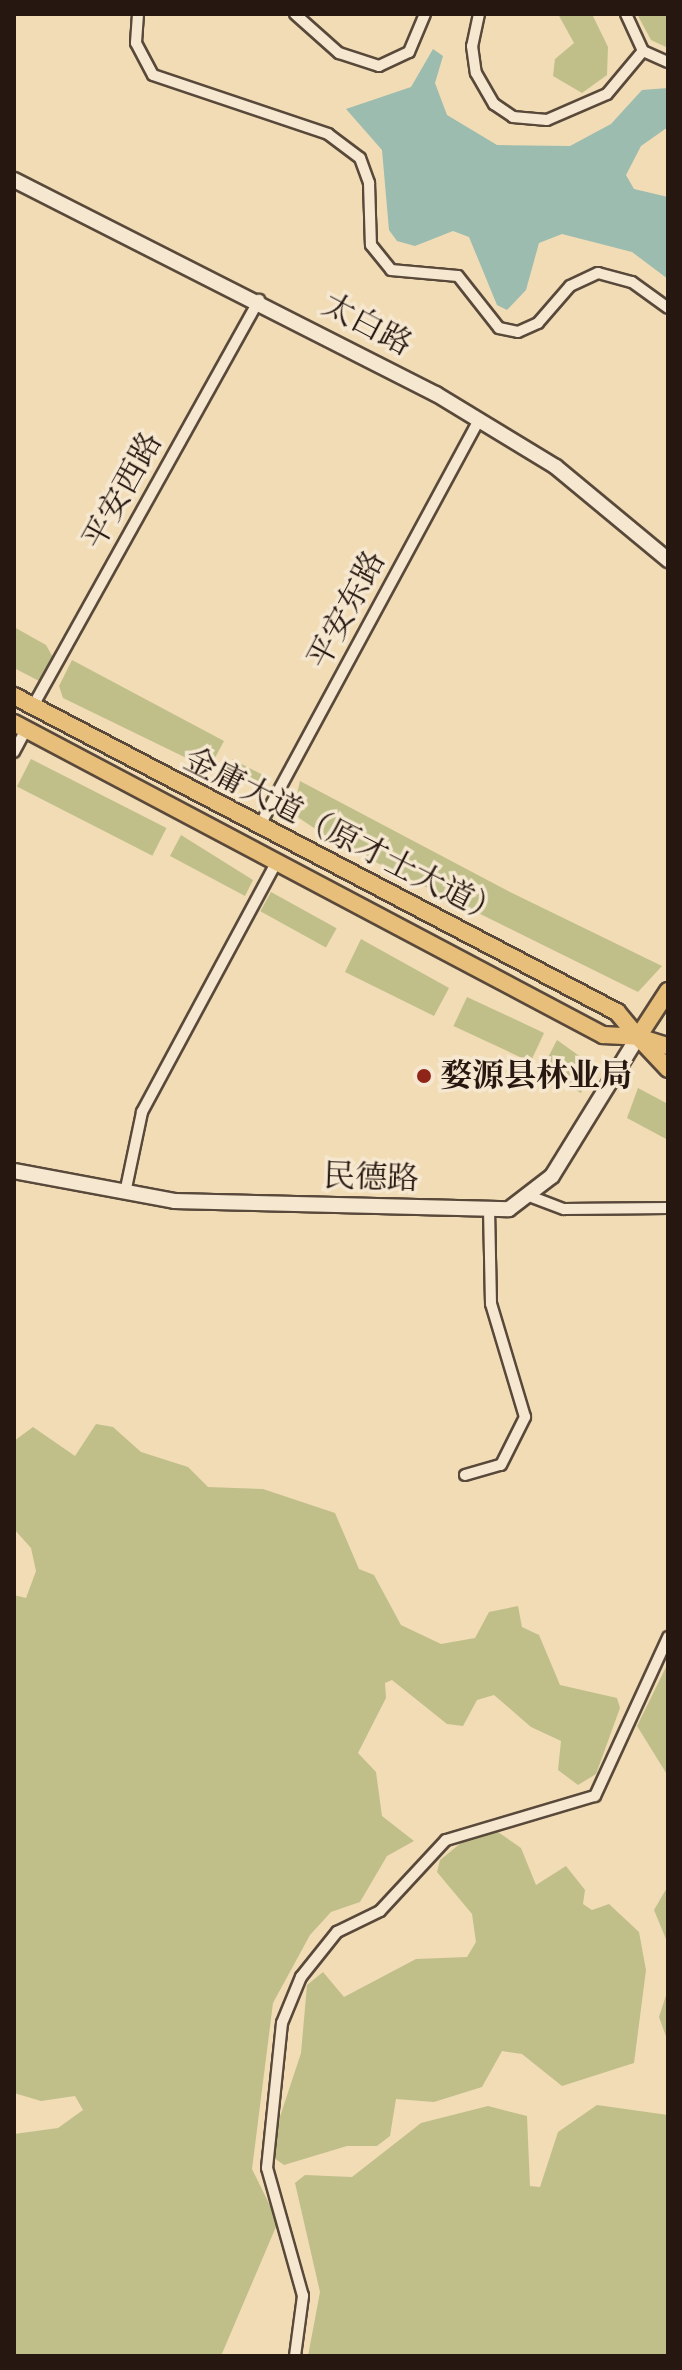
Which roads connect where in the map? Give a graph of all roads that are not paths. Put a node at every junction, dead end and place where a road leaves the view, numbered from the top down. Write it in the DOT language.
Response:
graph roads {
  1 [pos="138,14"];
  2 [pos="295,14"];
  3 [pos="425,14"];
  4 [pos="479,14"];
  5 [pos="626,14"];
  6 [pos="643,51"];
  7 [pos="668,62"];
  8 [pos="14,180"];
  9 [pos="259,300"];
  10 [pos="668,308"];
  11 [pos="479,420"];
  12 [pos="668,560"];
  13 [pos="14,696"];
  14 [pos="33,706"];
  15 [pos="20,726"];
  16 [pos="14,752"];
  17 [pos="260,825"];
  18 [pos="277,861"];
  19 [pos="668,991"];
  20 [pos="638,1037"];
  21 [pos="668,1046"];
  22 [pos="668,1069"];
  23 [pos="14,1171"];
  24 [pos="125,1193"];
  25 [pos="532,1197"];
  26 [pos="668,1208"];
  27 [pos="489,1211"];
  28 [pos="465,1475"];
  29 [pos="668,1637"];
  30 [pos="295,2356"];
  1 -- 10 [label="street"];
  2 -- 3 [label="street"];
  4 -- 6 [label="street"];
  5 -- 6 [label="street"];
  6 -- 7 [label="street"];
  8 -- 9 [label="street, 太白路"];
  9 -- 11 [label="street, 太白路"];
  9 -- 14 [label="street, 平安西路"];
  11 -- 12 [label="street, 太白路"];
  11 -- 17 [label="street, 平安东路"];
  13 -- 14 [label="main road, 金庸大道（原才士大道）"];
  14 -- 17 [label="main road, 金庸大道（原才士大道）"];
  15 -- 16 [label="street"];
  15 -- 18 [label="main road, 金庸大道（原才士大道）"];
  17 -- 20 [label="main road, 金庸大道（原才士大道）"];
  18 -- 20 [label="main road, 金庸大道（原才士大道）"];
  18 -- 24 [label="street"];
  19 -- 20 [label="main road"];
  20 -- 21 [label="main road, 金庸大道（原才士大道）"];
  20 -- 22 [label="main road, 金庸大道（原才士大道）"];
  20 -- 25 [label="street"];
  23 -- 24 [label="street, 民德路"];
  24 -- 27 [label="street, 民德路"];
  25 -- 26 [label="street"];
  25 -- 27 [label="street, 民德路"];
  27 -- 28 [label="street"];
  29 -- 30 [label="street"];
}
